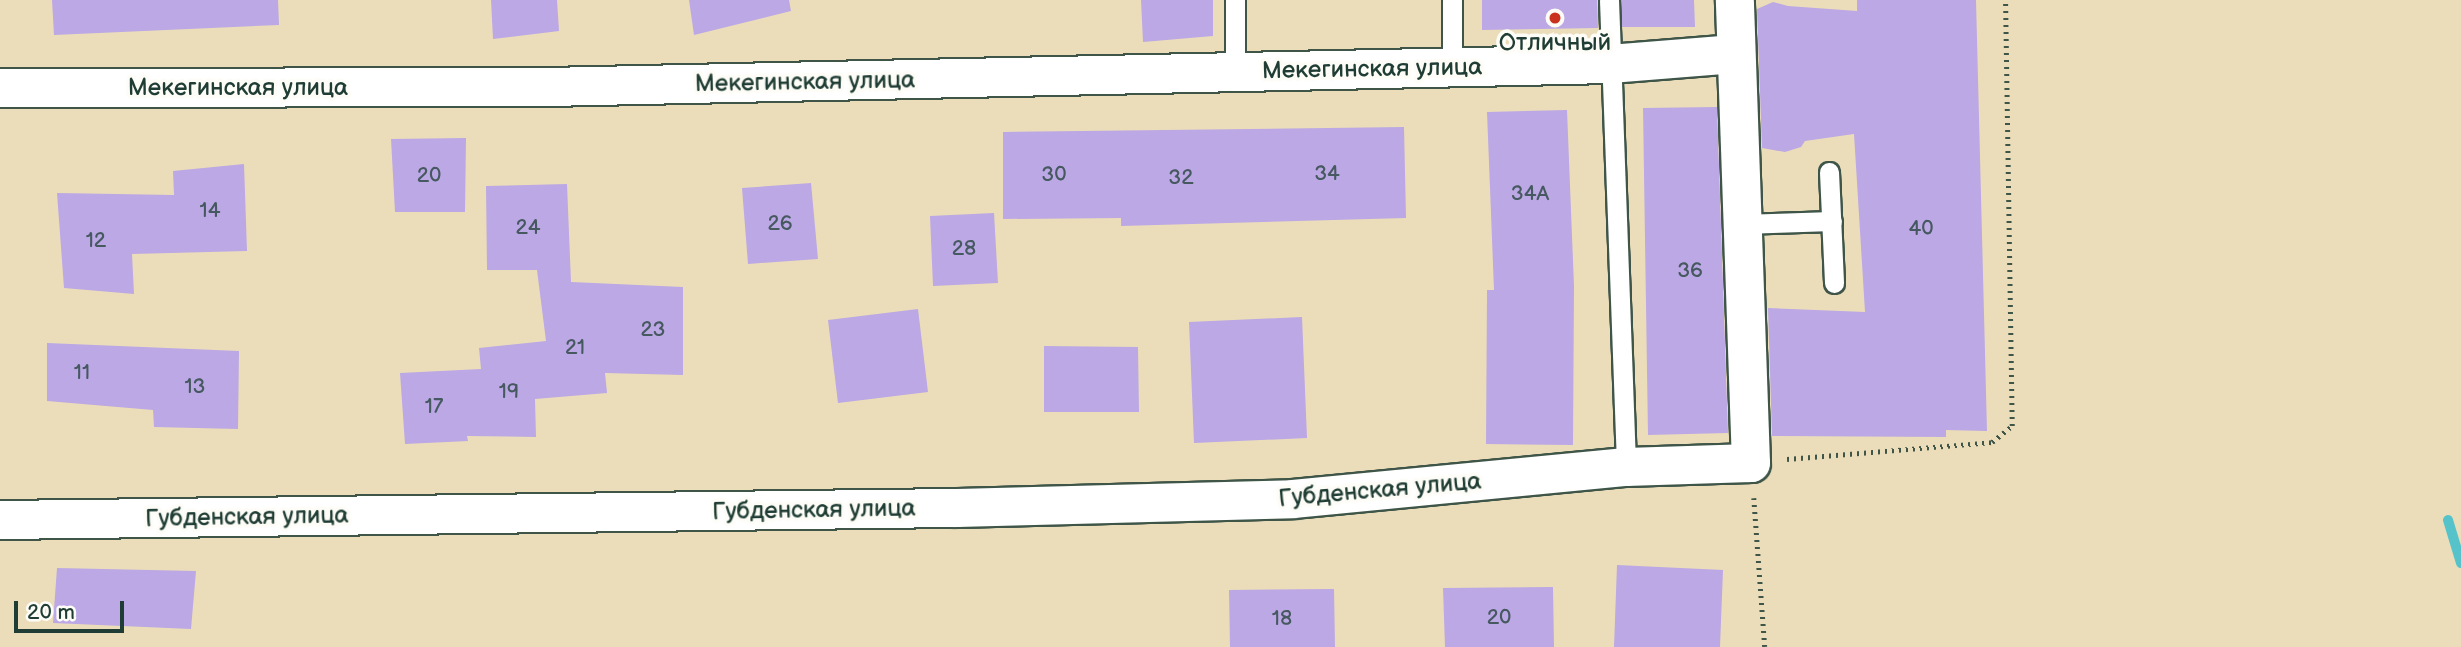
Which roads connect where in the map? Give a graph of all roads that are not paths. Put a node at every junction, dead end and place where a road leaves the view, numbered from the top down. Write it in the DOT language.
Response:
graph roads {
  1 [pos="1235,0"];
  2 [pos="1452,0"];
  3 [pos="1609,0"];
  4 [pos="1735,0"];
  5 [pos="1735,54"];
  6 [pos="1610,64"];
  7 [pos="1452,67"];
  8 [pos="1236,72"];
  9 [pos="0,88"];
  10 [pos="1829,172"];
  11 [pos="1832,221"];
  12 [pos="1742,224"];
  13 [pos="1834,283"];
  14 [pos="1626,467"];
  15 [pos="0,520"];
  1 -- 8 [label="lane"];
  2 -- 7 [label="lane"];
  3 -- 6 [label="lane"];
  4 -- 5 [label="street"];
  5 -- 6 [label="street, Мекегинская улица"];
  5 -- 12 [label="street"];
  6 -- 7 [label="street, Мекегинская улица"];
  6 -- 14 [label="lane"];
  7 -- 8 [label="street, Мекегинская улица"];
  8 -- 9 [label="street, Мекегинская улица"];
  10 -- 11 [label="lane"];
  11 -- 12 [label="lane"];
  11 -- 13 [label="lane"];
  12 -- 14 [label="street, Губденская улица"];
  14 -- 15 [label="street, Губденская улица"];
}
